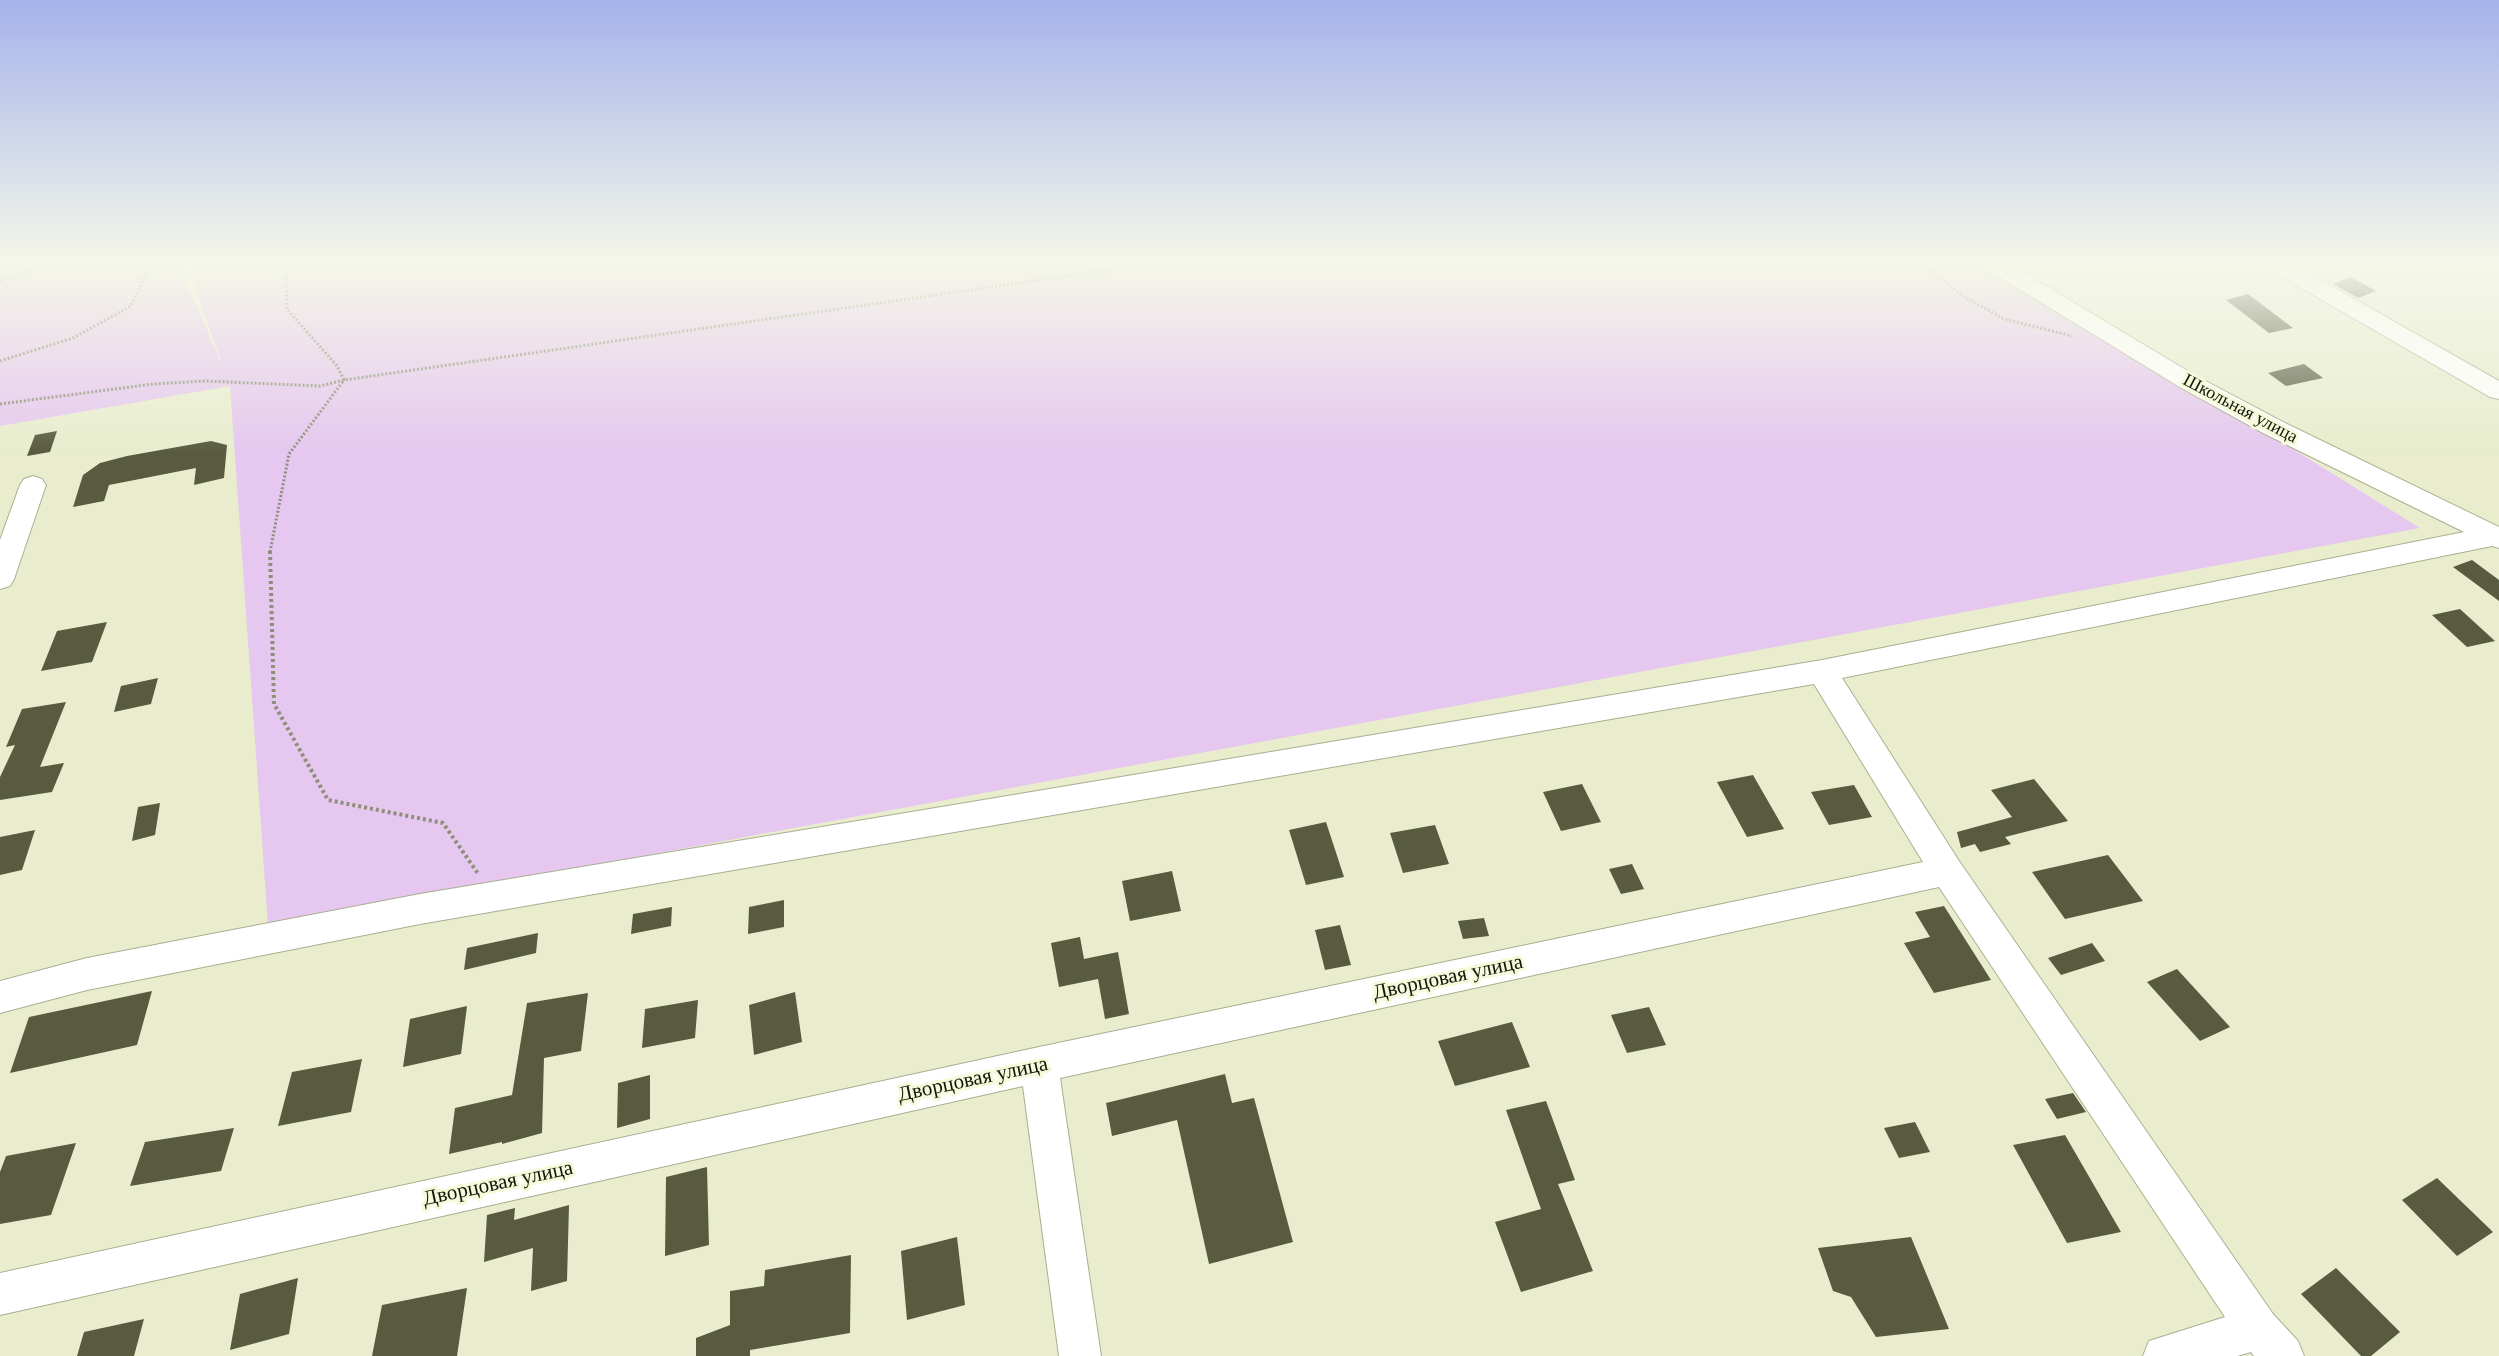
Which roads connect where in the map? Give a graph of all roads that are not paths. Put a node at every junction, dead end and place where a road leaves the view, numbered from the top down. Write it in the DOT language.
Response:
graph roads {
  1 [pos="2093,325"];
  2 [pos="2384,325"];
  3 [pos="2499,391"];
  4 [pos="33,485"];
  5 [pos="2496,537"];
  6 [pos="0,579"];
  7 [pos="1822,671"];
  8 [pos="1947,871"];
  9 [pos="0,997"];
  10 [pos="1039,1065"];
  11 [pos="0,1294"];
  12 [pos="2271,1343"];
  13 [pos="1080,1356"];
  14 [pos="2164,1356"];
  1 -- 5 [label="street, Школьная улица"];
  2 -- 3 [label="street"];
  4 -- 6 [label="street"];
  5 -- 7 [label="street"];
  7 -- 8 [label="street"];
  7 -- 9 [label="street"];
  8 -- 10 [label="street, Дворцовая улица"];
  8 -- 12 [label="street"];
  10 -- 11 [label="street, Дворцовая улица"];
  10 -- 13 [label="street"];
  12 -- 14 [label="street"];
}
